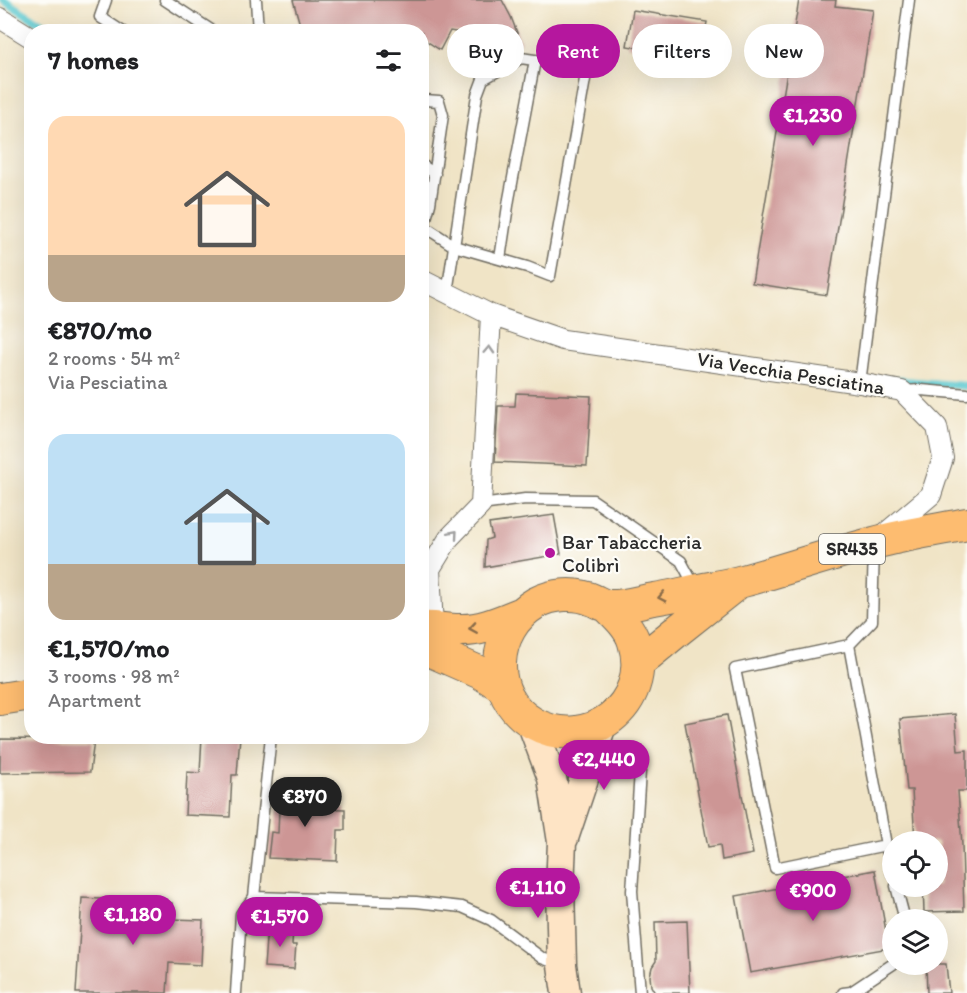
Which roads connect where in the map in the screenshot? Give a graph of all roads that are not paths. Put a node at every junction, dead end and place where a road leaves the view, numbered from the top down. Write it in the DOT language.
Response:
graph roads {
  1 [pos="106,0"];
  2 [pos="165,0"];
  3 [pos="256,0"];
  4 [pos="909,0"];
  5 [pos="0,18"];
  6 [pos="111,24"];
  7 [pos="202,24"];
  8 [pos="258,24"];
  9 [pos="24,33"];
  10 [pos="535,60"];
  11 [pos="429,100"];
  12 [pos="429,170"];
  13 [pos="435,174"];
  14 [pos="429,207"];
  15 [pos="429,229"];
  16 [pos="454,246"];
  17 [pos="500,259"];
  18 [pos="429,284"];
  19 [pos="447,293"];
  20 [pos="491,315"];
  21 [pos="860,383"];
  22 [pos="902,391"];
  23 [pos="967,394"];
  24 [pos="481,505"];
  25 [pos="967,524"];
  26 [pos="874,542"];
  27 [pos="429,581"];
  28 [pos="740,582"];
  29 [pos="696,590"];
  30 [pos="608,607"];
  31 [pos="522,613"];
  32 [pos="429,634"];
  33 [pos="429,637"];
  34 [pos="849,645"];
  35 [pos="638,663"];
  36 [pos="503,687"];
  37 [pos="24,695"];
  38 [pos="0,699"];
  39 [pos="531,722"];
  40 [pos="602,725"];
  41 [pos="270,744"];
  42 [pos="640,756"];
  43 [pos="883,831"];
  44 [pos="562,842"];
  45 [pos="882,846"];
  46 [pos="254,897"];
  47 [pos="562,965"];
  48 [pos="882,971"];
  49 [pos="236,993"];
  50 [pos="566,993"];
  51 [pos="640,993"];
  52 [pos="843,993"];
  1 -- 6 [label="lane"];
  2 -- 7 [label="lane"];
  3 -- 8 [label="lane"];
  4 -- 21 [label="lane"];
  5 -- 9 [label="street"];
  10 -- 16 [label="lane"];
  10 -- 17 [label="lane"];
  10 -- 17 [label="lane"];
  11 -- 13 [label="lane"];
  12 -- 13 [label="lane"];
  13 -- 14 [label="lane"];
  15 -- 16 [label="lane"];
  16 -- 17 [label="lane"];
  16 -- 19 [label="lane"];
  18 -- 19 [label="street, Via Vecchia Pesciatina"];
  19 -- 20 [label="street, Via Vecchia Pesciatina"];
  20 -- 21 [label="street, Via Vecchia Pesciatina"];
  24 -- 20 [label="street, one-way"];
  21 -- 22 [label="street, Via Vecchia Pesciatina"];
  22 -- 23 [label="lane"];
  22 -- 26 [label="street, Via Vecchia Pesciatina"];
  27 -- 24 [label="street, one-way"];
  24 -- 29 [label="lane"];
  25 -- 26 [label="main road, SR435"];
  26 -- 28 [label="main road, SR435"];
  26 -- 34 [label="lane"];
  28 -- 29 [label="main road, SR435"];
  28 -- 35 [label="main road, SR435"];
  29 -- 30 [label="main road, SR435, one-way"];
  30 -- 31 [label="main road, SR435"];
  30 -- 35 [label="main road, SR435"];
  31 -- 32 [label="main road, SR435, one-way"];
  31 -- 36 [label="main road, SR435"];
  33 -- 36 [label="main road, SR435"];
  34 -- 43 [label="lane"];
  34 -- 45 [label="lane"];
  35 -- 40 [label="main road, SR435"];
  36 -- 39 [label="main road, SR435"];
  37 -- 38 [label="main road"];
  39 -- 40 [label="main road, SR435"];
  39 -- 44 [label="main road"];
  40 -- 44 [label="main road"];
  41 -- 46 [label="lane"];
  42 -- 51 [label="lane"];
  44 -- 47 [label="main road"];
  46 -- 47 [label="lane"];
  46 -- 49 [label="lane"];
  47 -- 50 [label="main road"];
  48 -- 52 [label="lane"];
}
